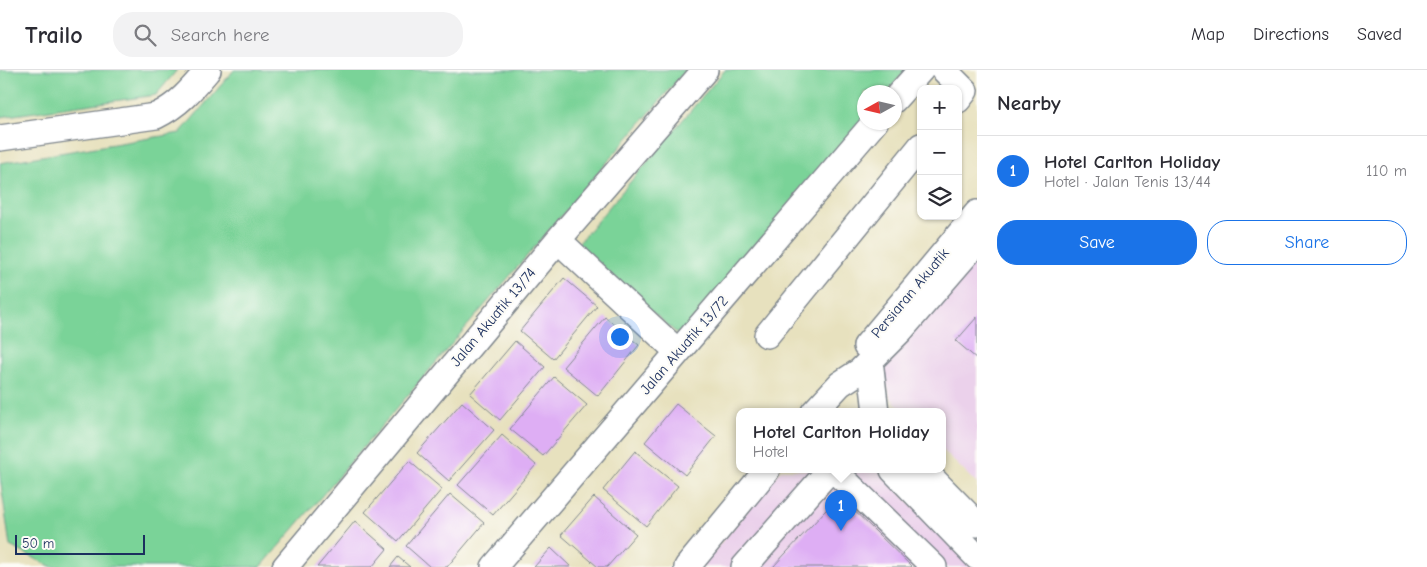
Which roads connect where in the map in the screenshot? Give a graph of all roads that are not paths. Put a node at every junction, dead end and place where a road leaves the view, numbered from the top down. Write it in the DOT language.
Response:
graph roads {
  1 [pos="208,70"];
  2 [pos="705,70"];
  3 [pos="921,70"];
  4 [pos="944,70"];
  5 [pos="902,91"];
  6 [pos="967,94"];
  7 [pos="869,130"];
  8 [pos="0,138"];
  9 [pos="917,151"];
  10 [pos="977,213"];
  11 [pos="558,240"];
  12 [pos="977,242"];
  13 [pos="767,335"];
  14 [pos="678,352"];
  15 [pos="870,360"];
  16 [pos="833,397"];
  17 [pos="859,408"];
  18 [pos="876,408"];
  19 [pos="765,473"];
  20 [pos="829,473"];
  21 [pos="838,473"];
  22 [pos="896,473"];
  23 [pos="927,473"];
  24 [pos="977,524"];
  25 [pos="977,558"];
  26 [pos="285,567"];
  27 [pos="494,567"];
  28 [pos="687,567"];
  29 [pos="744,567"];
  30 [pos="934,567"];
  31 [pos="971,567"];
  1 -- 8 [label="street"];
  2 -- 11 [label="street, Jalan Akuatik 13/74"];
  3 -- 5 [label="street"];
  4 -- 6 [label="street"];
  7 -- 14 [label="street, Jalan Akuatik 13/72"];
  9 -- 13 [label="street"];
  10 -- 16 [label="street, Persiaran Akuatik"];
  11 -- 14 [label="street"];
  11 -- 26 [label="street, Jalan Akuatik 13/74"];
  12 -- 15 [label="street, Persiaran Akuatik"];
  14 -- 27 [label="street, Jalan Akuatik 13/72"];
  15 -- 16 [label="street, Persiaran Akuatik"];
  15 -- 18 [label="street"];
  16 -- 17 [label="street"];
  19 -- 28 [label="street"];
  20 -- 29 [label="street"];
  21 -- 30 [label="street"];
  22 -- 25 [label="street"];
  23 -- 24 [label="street"];
  25 -- 31 [label="street"];
}
